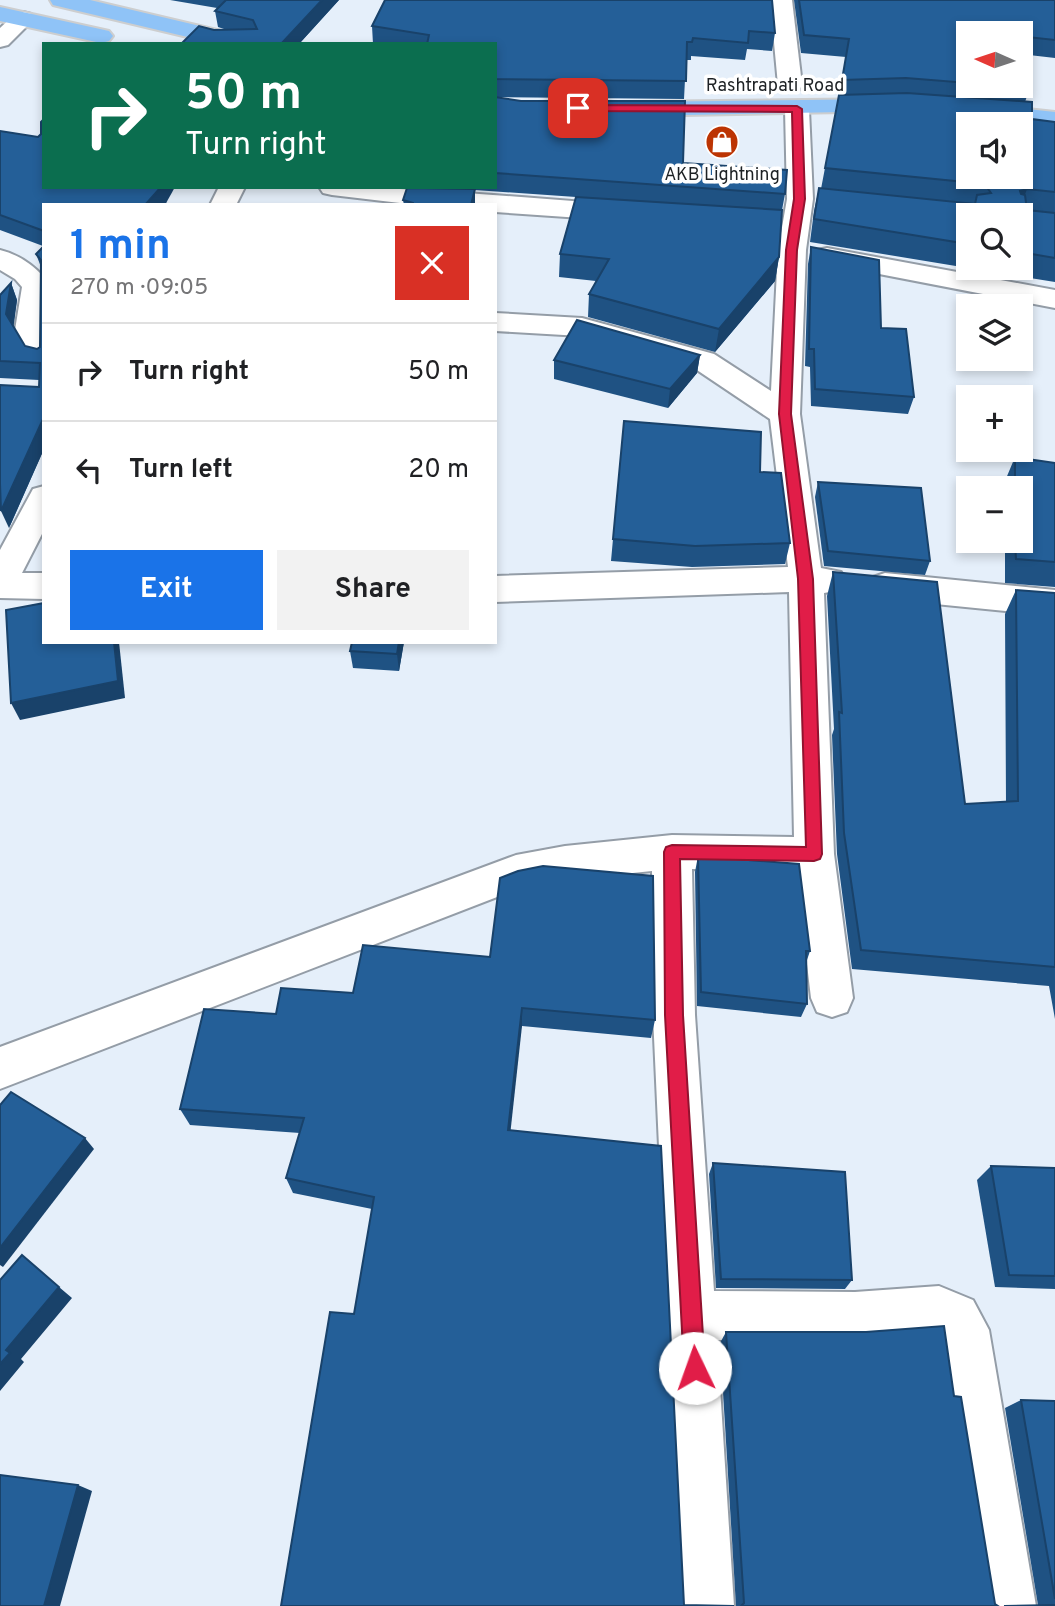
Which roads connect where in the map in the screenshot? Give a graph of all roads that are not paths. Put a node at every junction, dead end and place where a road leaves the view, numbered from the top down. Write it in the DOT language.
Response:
graph roads {
  1 [pos="61,0"];
  2 [pos="781,0"];
  3 [pos="0,14"];
  4 [pos="23,19"];
  5 [pos="0,40"];
  6 [pos="119,41"];
  7 [pos="239,42"];
  8 [pos="898,84"];
  9 [pos="724,85"];
  10 [pos="794,97"];
  11 [pos="915,107"];
  12 [pos="605,109"];
  13 [pos="954,109"];
  14 [pos="1055,120"];
  15 [pos="349,189"];
  16 [pos="476,203"];
  17 [pos="497,204"];
  18 [pos="656,215"];
  19 [pos="796,219"];
  20 [pos="0,258"];
  21 [pos="1055,299"];
  22 [pos="497,323"];
  23 [pos="42,351"];
  24 [pos="785,414"];
  25 [pos="42,501"];
  26 [pos="806,579"];
  27 [pos="0,584"];
  28 [pos="42,586"];
  29 [pos="497,589"];
  30 [pos="1055,603"];
  31 [pos="672,852"];
  32 [pos="814,854"];
  33 [pos="832,998"];
  34 [pos="0,1068"];
  35 [pos="692,1315"];
  36 [pos="707,1606"];
  37 [pos="1009,1606"];
  1 -- 7 [label="main road"];
  2 -- 10 [label="street"];
  3 -- 4 [label="main road"];
  4 -- 5 [label="street"];
  4 -- 6 [label="main road"];
  8 -- 10 [label="main road, Rashtrapati Road"];
  9 -- 10 [label="main road, Rashtrapati Road"];
  10 -- 11 [label="main road, Rashtrapati Road"];
  10 -- 12 [label="main road, Rashtrapati Road"];
  10 -- 19 [label="street"];
  13 -- 14 [label="main road"];
  15 -- 16 [label="street"];
  17 -- 18 [label="street"];
  19 -- 21 [label="street"];
  19 -- 24 [label="street"];
  20 -- 23 [label="street"];
  22 -- 24 [label="street"];
  24 -- 26 [label="street"];
  25 -- 27 [label="street"];
  26 -- 29 [label="street"];
  26 -- 30 [label="street"];
  26 -- 32 [label="street"];
  27 -- 28 [label="street"];
  31 -- 32 [label="street"];
  31 -- 34 [label="street"];
  31 -- 35 [label="street"];
  32 -- 33 [label="street"];
  35 -- 36 [label="street"];
  35 -- 37 [label="street"];
}
